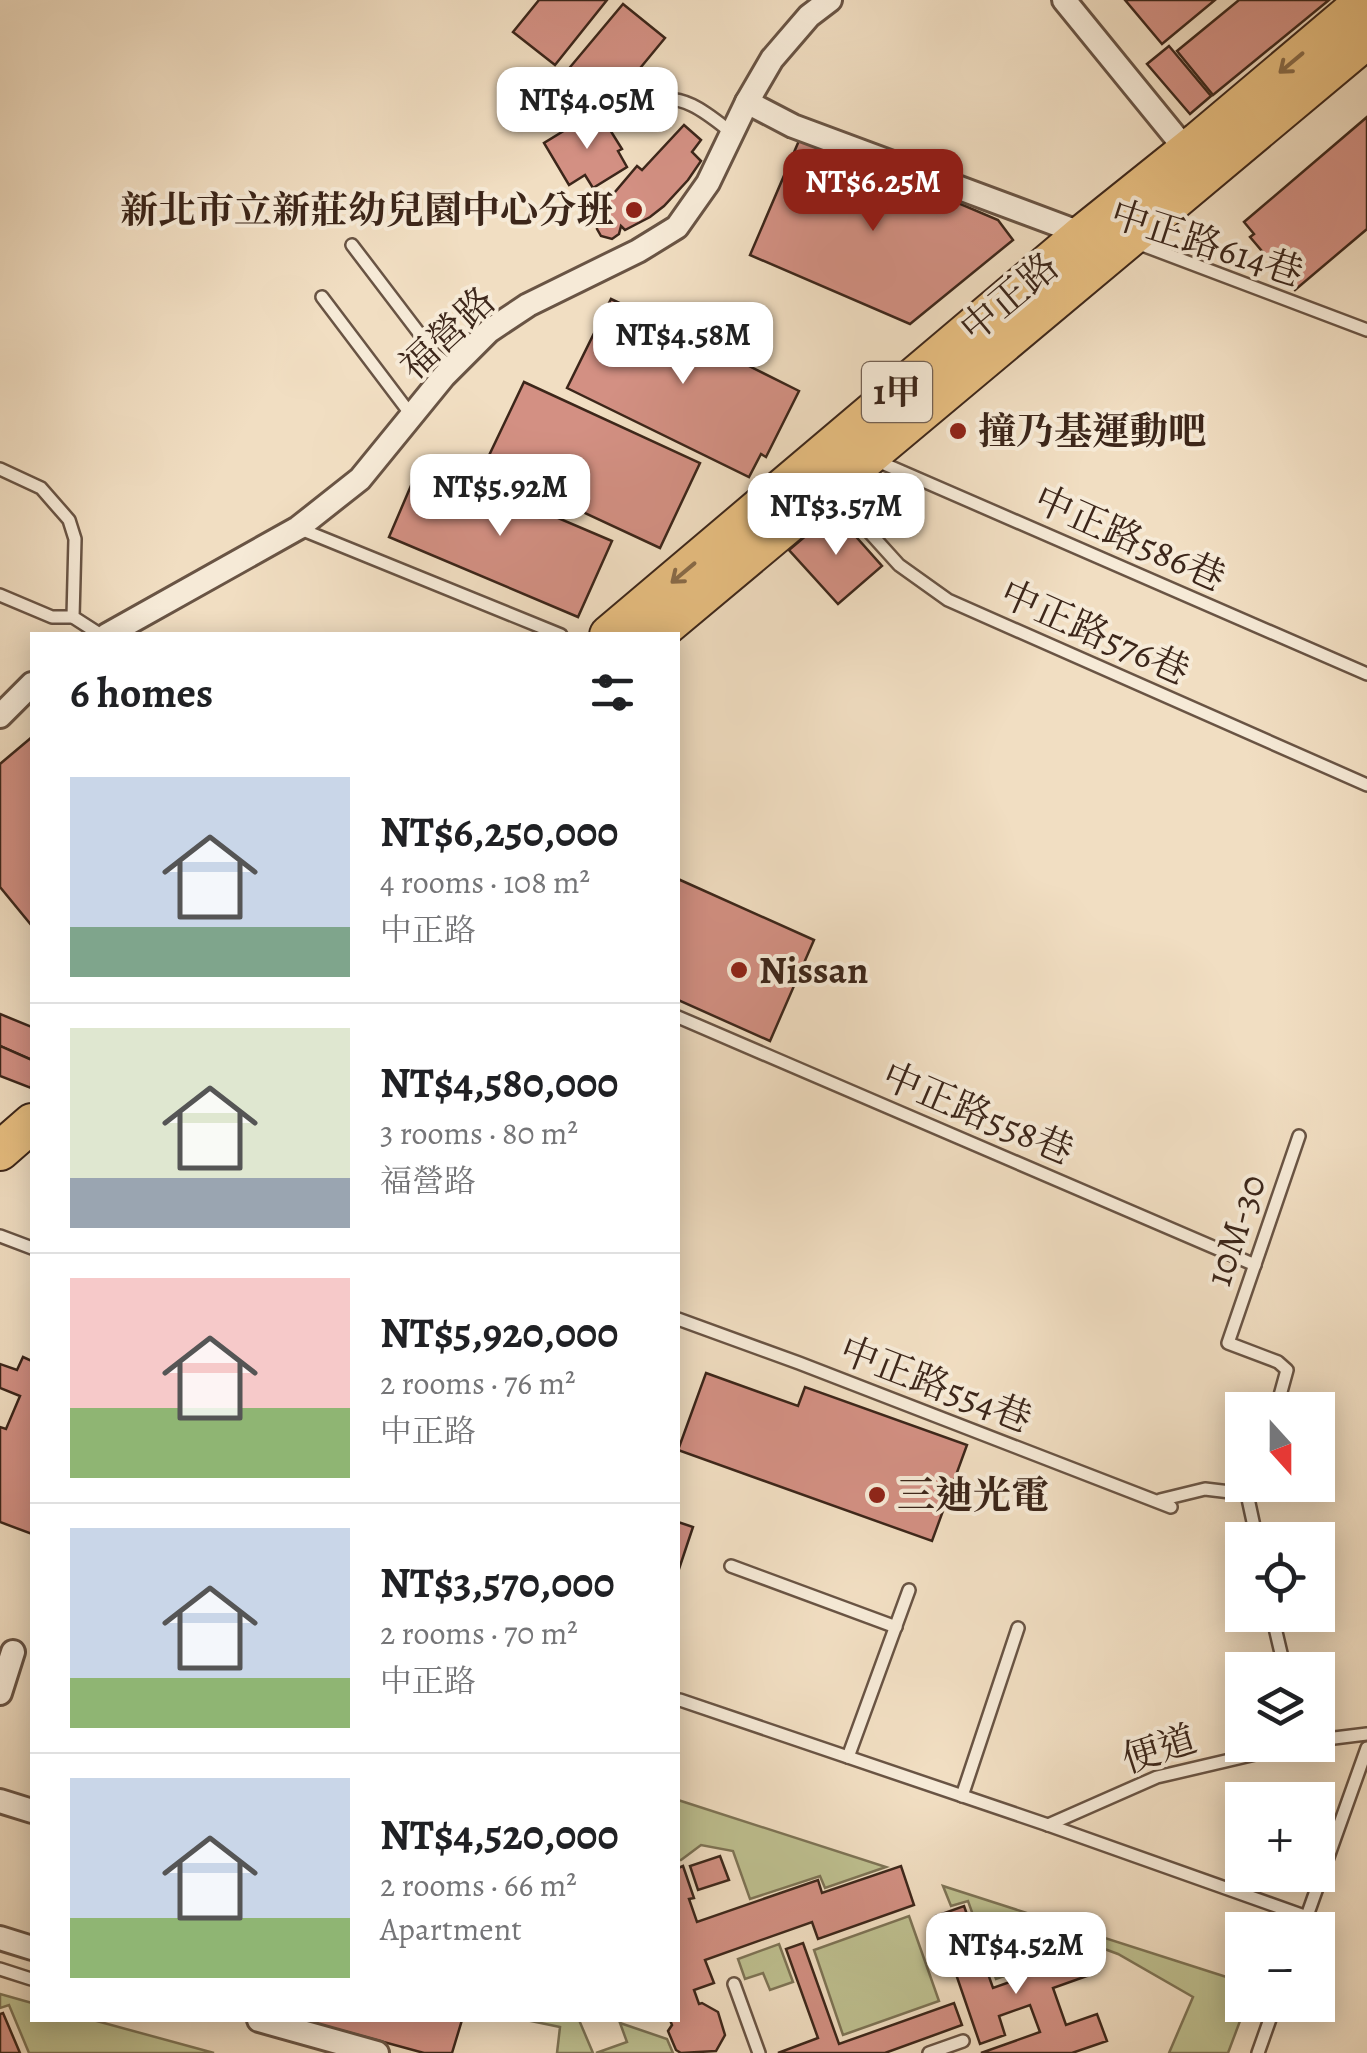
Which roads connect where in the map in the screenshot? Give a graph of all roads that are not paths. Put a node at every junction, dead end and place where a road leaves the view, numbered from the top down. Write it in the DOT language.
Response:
graph roads {
  1 [pos="830,0"];
  2 [pos="1064,0"];
  3 [pos="1366,0"];
  4 [pos="1367,39"];
  5 [pos="562,82"];
  6 [pos="746,102"];
  7 [pos="732,132"];
  8 [pos="1197,163"];
  9 [pos="1106,237"];
  10 [pos="352,244"];
  11 [pos="322,297"];
  12 [pos="1367,330"];
  13 [pos="452,368"];
  14 [pos="412,416"];
  15 [pos="873,453"];
  16 [pos="0,470"];
  17 [pos="830,489"];
  18 [pos="298,528"];
  19 [pos="0,595"];
  20 [pos="73,617"];
  21 [pos="99,632"];
  22 [pos="109,632"];
  23 [pos="554,632"];
  24 [pos="612,632"];
  25 [pos="659,632"];
  26 [pos="1367,674"];
  27 [pos="30,686"];
  28 [pos="0,716"];
  29 [pos="1367,784"];
  30 [pos="680,1018"];
  31 [pos="30,1125"];
  32 [pos="1299,1136"];
  33 [pos="0,1151"];
  34 [pos="30,1155"];
  35 [pos="0,1180"];
  36 [pos="0,1236"];
  37 [pos="30,1247"];
  38 [pos="1255,1265"];
  39 [pos="680,1320"];
  40 [pos="1281,1392"];
  41 [pos="1225,1489"];
  42 [pos="732,1566"];
  43 [pos="909,1590"];
  44 [pos="896,1626"];
  45 [pos="1018,1628"];
  46 [pos="15,1653"];
  47 [pos="0,1693"];
  48 [pos="680,1700"];
  49 [pos="1367,1734"];
  50 [pos="1335,1735"];
  51 [pos="1367,1748"];
  52 [pos="848,1757"];
  53 [pos="1225,1761"];
  54 [pos="962,1796"];
  55 [pos="0,1801"];
  56 [pos="30,1810"];
  57 [pos="1048,1825"];
  58 [pos="1273,1912"];
  59 [pos="1308,1912"];
  60 [pos="0,1938"];
  61 [pos="30,1947"];
  62 [pos="0,1969"];
  63 [pos="30,1978"];
  64 [pos="734,1984"];
  65 [pos="267,2022"];
  66 [pos="1269,2022"];
  67 [pos="963,2041"];
  68 [pos="377,2053"];
  69 [pos="759,2053"];
  70 [pos="929,2053"];
  71 [pos="1258,2053"];
  1 -- 6 [label="street, 福營路"];
  2 -- 8 [label="street"];
  3 -- 8 [label="main road, 中正路 / 1甲, one-way"];
  4 -- 8 [label="main road, 中正路 / 1甲"];
  5 -- 7 [label="lane"];
  6 -- 7 [label="street, 福營路"];
  6 -- 9 [label="street"];
  7 -- 13 [label="street, 福營路"];
  8 -- 9 [label="main road, 中正路 / 1甲"];
  9 -- 12 [label="lane, 中正路614巷"];
  9 -- 15 [label="main road, 中正路 / 1甲"];
  9 -- 24 [label="main road, 中正路 / 1甲, one-way"];
  10 -- 13 [label="lane"];
  11 -- 14 [label="lane"];
  13 -- 14 [label="street, 福營路"];
  14 -- 18 [label="street, 福營路"];
  15 -- 17 [label="main road, 中正路 / 1甲"];
  15 -- 26 [label="lane, 中正路586巷"];
  16 -- 20 [label="lane"];
  17 -- 25 [label="main road, 中正路 / 1甲"];
  17 -- 29 [label="lane, 中正路576巷"];
  18 -- 22 [label="street, 福營路"];
  18 -- 23 [label="lane"];
  19 -- 20 [label="lane"];
  20 -- 21 [label="lane"];
  27 -- 28 [label="street"];
  30 -- 38 [label="lane, 中正路558巷"];
  31 -- 33 [label="main road"];
  32 -- 38 [label="lane, 10M-30"];
  34 -- 35 [label="main road"];
  36 -- 37 [label="lane"];
  38 -- 40 [label="lane, 10M-30"];
  39 -- 41 [label="lane, 中正路554巷"];
  42 -- 44 [label="lane"];
  43 -- 44 [label="lane"];
  44 -- 52 [label="lane"];
  45 -- 54 [label="lane"];
  46 -- 47 [label="street"];
  48 -- 52 [label="lane"];
  49 -- 50 [label="lane"];
  51 -- 59 [label="lane"];
  52 -- 54 [label="lane"];
  53 -- 57 [label="lane, 便道"];
  54 -- 57 [label="lane"];
  55 -- 56 [label="street"];
  57 -- 58 [label="lane"];
  60 -- 61 [label="street"];
  62 -- 63 [label="lane"];
  64 -- 69 [label="lane"];
  65 -- 68 [label="street"];
  66 -- 71 [label="lane"];
  67 -- 70 [label="lane"];
}
